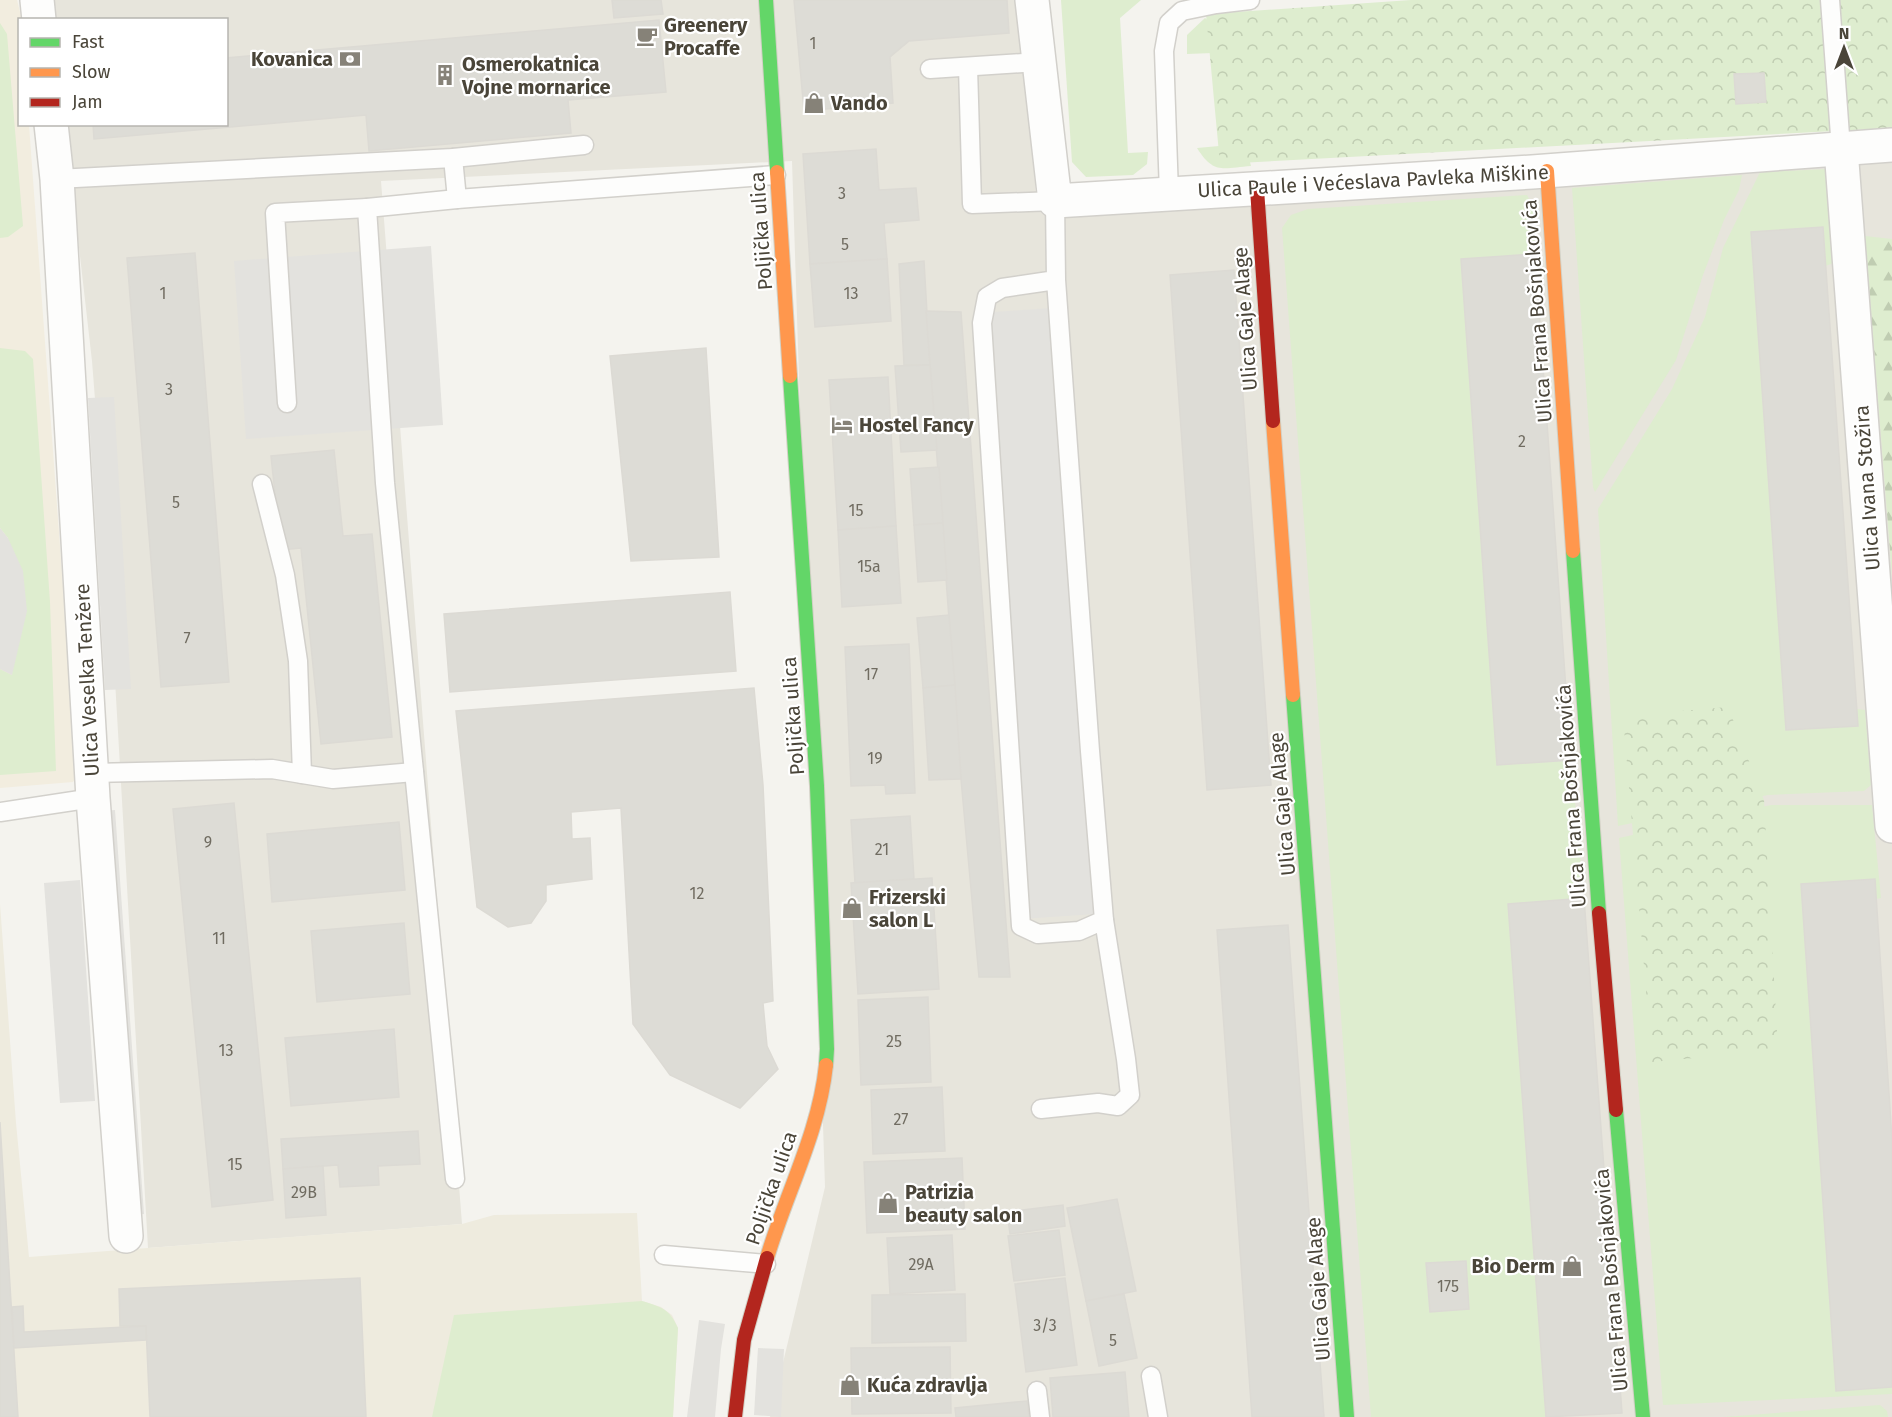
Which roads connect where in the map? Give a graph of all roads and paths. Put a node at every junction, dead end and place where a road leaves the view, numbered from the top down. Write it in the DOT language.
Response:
graph roads {
  1 [pos="37,0"];
  2 [pos="766,0"];
  3 [pos="1032,0"];
  4 [pos="1250,0"];
  5 [pos="1830,0"];
  6 [pos="39,18"];
  7 [pos="1038,62"];
  8 [pos="969,67"];
  9 [pos="930,69"];
  10 [pos="51,126"];
  11 [pos="584,145"];
  12 [pos="1892,145"];
  13 [pos="1841,149"];
  14 [pos="453,158"];
  15 [pos="1547,171"];
  16 [pos="776,176"];
  17 [pos="57,178"];
  18 [pos="1257,189"];
  19 [pos="1169,194"];
  20 [pos="457,199"];
  21 [pos="1054,201"];
  22 [pos="367,208"];
  23 [pos="1056,280"];
  24 [pos="287,403"];
  25 [pos="262,484"];
  26 [pos="414,772"];
  27 [pos="302,774"];
  28 [pos="93,786"];
  29 [pos="0,812"];
  30 [pos="1892,826"];
  31 [pos="1104,920"];
  32 [pos="1041,1109"];
  33 [pos="454,1179"];
  34 [pos="126,1236"];
  35 [pos="664,1255"];
  36 [pos="766,1264"];
  37 [pos="1150,1376"];
  38 [pos="1037,1391"];
  39 [pos="735,1417"];
  40 [pos="1040,1417"];
  41 [pos="1158,1417"];
  42 [pos="1347,1417"];
  43 [pos="1643,1417"];
  1 -- 6 [label="street"];
  2 -- 16 [label="street, Poljička ulica"];
  3 -- 7 [label="street"];
  4 -- 19 [label="lane"];
  5 -- 13 [label="lane"];
  7 -- 8 [label="lane"];
  7 -- 21 [label="street"];
  8 -- 9 [label="lane"];
  8 -- 21 [label="lane"];
  10 -- 17 [label="street, Ulica Veselka Tenžere"];
  11 -- 14 [label="lane"];
  12 -- 13 [label="street, Ulica Paule i Većeslava Pavleka Miškine"];
  13 -- 15 [label="street, Ulica Paule i Većeslava Pavleka Miškine"];
  13 -- 30 [label="street, Ulica Ivana Stožira"];
  14 -- 17 [label="lane"];
  14 -- 20 [label="lane"];
  15 -- 18 [label="street, Ulica Paule i Većeslava Pavleka Miškine"];
  15 -- 43 [label="street, Ulica Frana Bošnjakovića"];
  16 -- 20 [label="lane"];
  16 -- 36 [label="street, Poljička ulica"];
  17 -- 28 [label="street, Ulica Veselka Tenžere"];
  18 -- 19 [label="street, Ulica Paule i Većeslava Pavleka Miškine"];
  18 -- 42 [label="street, Ulica Gaje Alage"];
  19 -- 21 [label="street, Ulica Paule i Većeslava Pavleka Miškine"];
  20 -- 22 [label="lane"];
  21 -- 23 [label="lane"];
  22 -- 24 [label="lane"];
  22 -- 26 [label="lane"];
  23 -- 31 [label="lane"];
  23 -- 31 [label="lane"];
  25 -- 27 [label="lane"];
  26 -- 27 [label="lane"];
  26 -- 33 [label="lane"];
  27 -- 28 [label="lane"];
  28 -- 29 [label="lane"];
  28 -- 34 [label="street, Ulica Veselka Tenžere"];
  31 -- 32 [label="lane"];
  35 -- 36 [label="lane"];
  36 -- 39 [label="street, Poljička ulica"];
  37 -- 41 [label="lane"];
  38 -- 40 [label="lane"];
}
